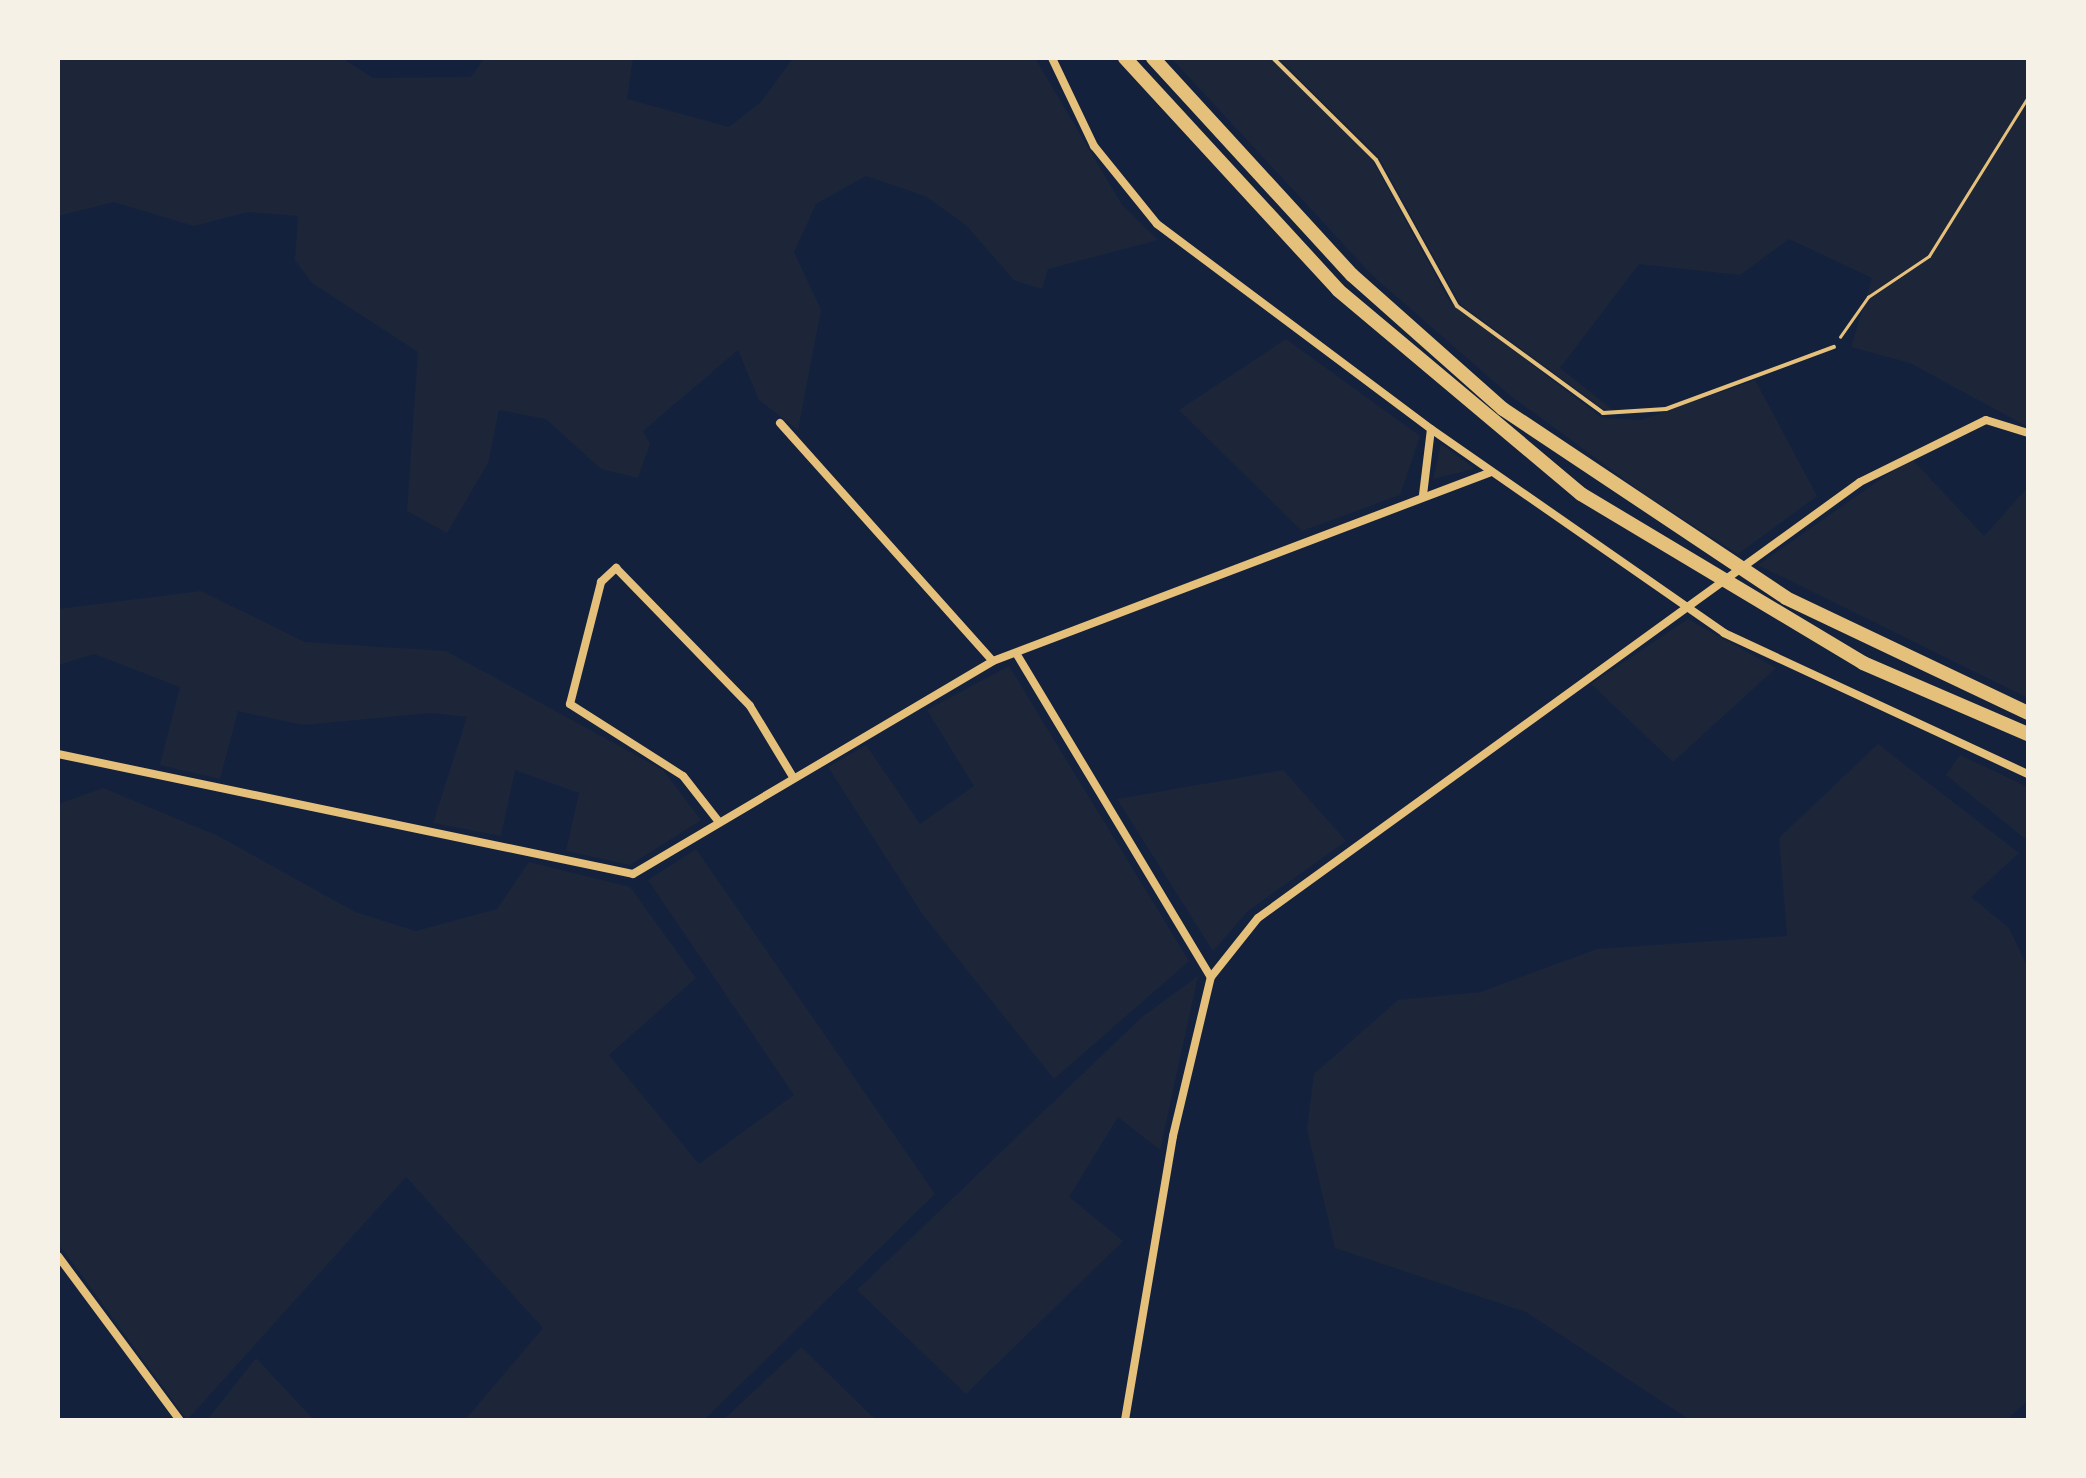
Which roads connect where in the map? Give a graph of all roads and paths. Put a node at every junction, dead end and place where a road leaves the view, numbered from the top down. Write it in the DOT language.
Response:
graph roads {
  1 [pos="1052,58"];
  2 [pos="1126,58"];
  3 [pos="1153,58"];
  4 [pos="1273,58"];
  5 [pos="2028,97"];
  6 [pos="1834,347"];
  7 [pos="780,423"];
  8 [pos="1431,429"];
  9 [pos="2028,433"];
  10 [pos="1491,472"];
  11 [pos="1423,494"];
  12 [pos="1016,653"];
  13 [pos="993,661"];
  14 [pos="2028,713"];
  15 [pos="2028,734"];
  16 [pos="58,754"];
  17 [pos="2028,774"];
  18 [pos="793,777"];
  19 [pos="719,822"];
  20 [pos="1211,977"];
  21 [pos="58,1256"];
  22 [pos="180,1420"];
  23 [pos="1125,1420"];
  1 -- 8 [label="street"];
  2 -- 15 [label="highway"];
  3 -- 14 [label="highway"];
  4 -- 6 [label="lane"];
  5 -- 6 [label="path"];
  7 -- 13 [label="street"];
  8 -- 10 [label="street"];
  8 -- 11 [label="street"];
  9 -- 20 [label="street"];
  10 -- 11 [label="street"];
  10 -- 17 [label="street"];
  11 -- 12 [label="street"];
  12 -- 13 [label="street"];
  12 -- 20 [label="street"];
  13 -- 18 [label="street"];
  16 -- 19 [label="street"];
  18 -- 19 [label="street"];
  18 -- 19 [label="street"];
  20 -- 23 [label="street"];
  21 -- 22 [label="street"];
}
